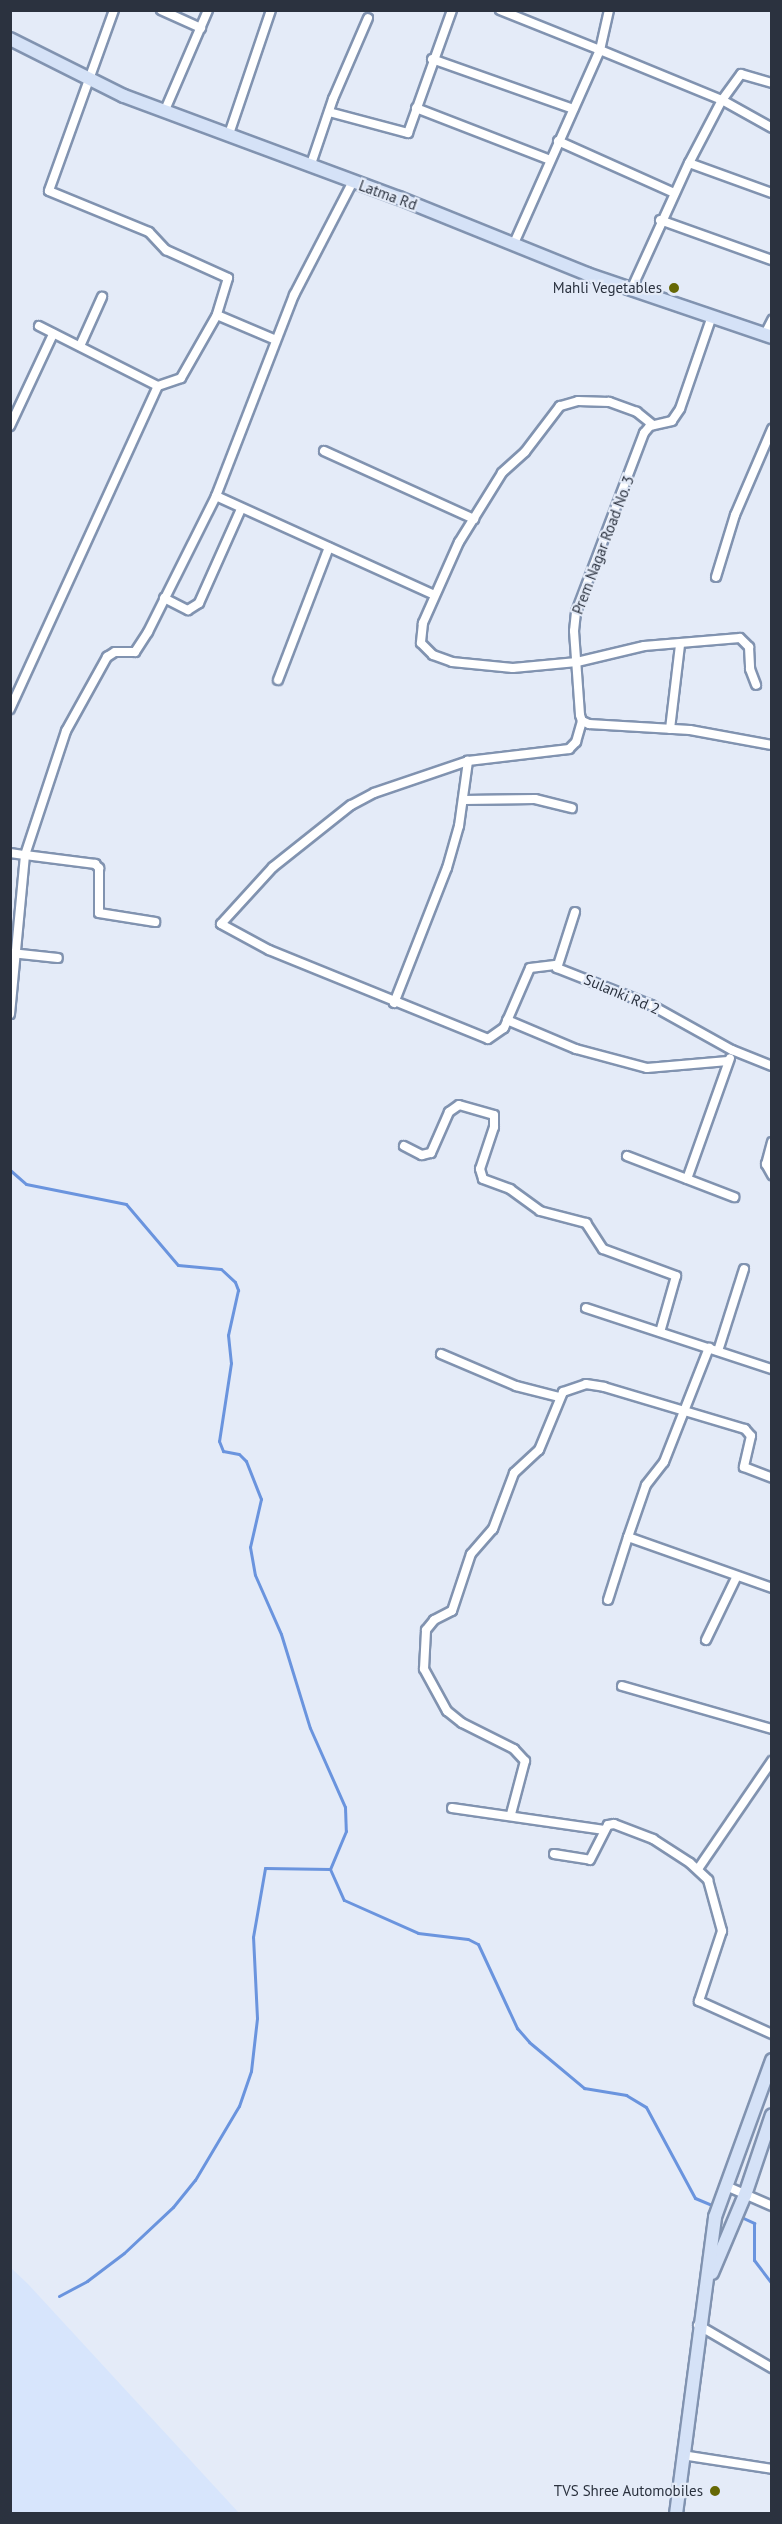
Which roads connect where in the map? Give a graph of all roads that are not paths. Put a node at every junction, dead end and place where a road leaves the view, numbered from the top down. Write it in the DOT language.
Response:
graph roads {
  1 [pos="114,10"];
  2 [pos="161,10"];
  3 [pos="208,10"];
  4 [pos="271,10"];
  5 [pos="452,10"];
  6 [pos="500,10"];
  7 [pos="609,10"];
  8 [pos="368,18"];
  9 [pos="201,28"];
  10 [pos="10,39"];
  11 [pos="600,50"];
  12 [pos="432,59"];
  13 [pos="88,79"];
  14 [pos="771,83"];
  15 [pos="722,100"];
  16 [pos="416,108"];
  17 [pos="573,109"];
  18 [pos="165,110"];
  19 [pos="328,112"];
  20 [pos="771,128"];
  21 [pos="230,134"];
  22 [pos="558,141"];
  23 [pos="550,160"];
  24 [pos="689,163"];
  25 [pos="311,164"];
  26 [pos="353,181"];
  27 [pos="674,193"];
  28 [pos="771,193"];
  29 [pos="660,220"];
  30 [pos="514,243"];
  31 [pos="771,260"];
  32 [pos="631,290"];
  33 [pos="102,297"];
  34 [pos="217,315"];
  35 [pos="712,316"];
  36 [pos="771,320"];
  37 [pos="39,326"];
  38 [pos="53,334"];
  39 [pos="768,335"];
  40 [pos="276,340"];
  41 [pos="80,346"];
  42 [pos="158,386"];
  43 [pos="653,424"];
  44 [pos="10,426"];
  45 [pos="771,429"];
  46 [pos="324,451"];
  47 [pos="216,496"];
  48 [pos="241,509"];
  49 [pos="474,519"];
  50 [pos="329,547"];
  51 [pos="716,577"];
  52 [pos="434,595"];
  53 [pos="164,598"];
  54 [pos="680,645"];
  55 [pos="577,662"];
  56 [pos="278,680"];
  57 [pos="756,686"];
  58 [pos="10,709"];
  59 [pos="582,721"];
  60 [pos="670,729"];
  61 [pos="771,745"];
  62 [pos="468,761"];
  63 [pos="464,800"];
  64 [pos="572,808"];
  65 [pos="10,853"];
  66 [pos="25,855"];
  67 [pos="575,912"];
  68 [pos="155,922"];
  69 [pos="13,953"];
  70 [pos="58,958"];
  71 [pos="555,966"];
  72 [pos="394,1003"];
  73 [pos="10,1014"];
  74 [pos="507,1020"];
  75 [pos="732,1050"];
  76 [pos="729,1061"];
  77 [pos="771,1066"];
  78 [pos="771,1142"];
  79 [pos="404,1146"];
  80 [pos="627,1156"];
  81 [pos="771,1175"];
  82 [pos="687,1179"];
  83 [pos="735,1197"];
  84 [pos="744,1269"];
  85 [pos="586,1308"];
  86 [pos="660,1332"];
  87 [pos="713,1349"];
  88 [pos="441,1354"];
  89 [pos="771,1368"];
  90 [pos="559,1396"];
  91 [pos="682,1410"];
  92 [pos="771,1478"];
  93 [pos="628,1537"];
  94 [pos="737,1576"];
  95 [pos="771,1588"];
  96 [pos="608,1600"];
  97 [pos="706,1640"];
  98 [pos="622,1686"];
  99 [pos="771,1729"];
  100 [pos="771,1761"];
  101 [pos="452,1808"];
  102 [pos="511,1814"];
  103 [pos="604,1830"];
  104 [pos="554,1854"];
  105 [pos="698,1869"];
  106 [pos="771,2034"];
  107 [pos="771,2060"];
  108 [pos="771,2115"];
  109 [pos="725,2188"];
  110 [pos="743,2200"];
  111 [pos="771,2206"];
  112 [pos="706,2285"];
  113 [pos="698,2325"];
  114 [pos="771,2368"];
  115 [pos="682,2455"];
  116 [pos="771,2469"];
  117 [pos="676,2514"];
  1 -- 13 [label="street"];
  2 -- 9 [label="street"];
  3 -- 9 [label="street"];
  4 -- 21 [label="street"];
  5 -- 12 [label="street"];
  6 -- 11 [label="street"];
  7 -- 11 [label="street"];
  8 -- 19 [label="street"];
  9 -- 18 [label="street"];
  10 -- 13 [label="street, Latma Rd"];
  11 -- 15 [label="street"];
  11 -- 17 [label="street"];
  12 -- 16 [label="street"];
  12 -- 17 [label="street"];
  13 -- 18 [label="street, Latma Rd"];
  13 -- 34 [label="street"];
  14 -- 15 [label="street"];
  15 -- 20 [label="street"];
  15 -- 24 [label="street"];
  16 -- 19 [label="street"];
  16 -- 23 [label="street"];
  17 -- 22 [label="street"];
  18 -- 21 [label="street, Latma Rd"];
  19 -- 25 [label="street"];
  21 -- 25 [label="street, Latma Rd"];
  22 -- 23 [label="street"];
  22 -- 27 [label="street"];
  23 -- 30 [label="street"];
  24 -- 27 [label="street"];
  24 -- 28 [label="street"];
  25 -- 26 [label="street, Latma Rd"];
  26 -- 30 [label="street, Latma Rd"];
  26 -- 40 [label="street"];
  27 -- 29 [label="street"];
  29 -- 31 [label="street"];
  29 -- 32 [label="street"];
  30 -- 32 [label="street, Latma Rd"];
  32 -- 35 [label="street, Latma Rd"];
  33 -- 41 [label="street"];
  34 -- 40 [label="street"];
  34 -- 42 [label="street"];
  35 -- 39 [label="street, Latma Rd"];
  35 -- 43 [label="street"];
  36 -- 39 [label="street"];
  37 -- 38 [label="street"];
  38 -- 41 [label="street"];
  38 -- 44 [label="street"];
  40 -- 47 [label="street"];
  41 -- 42 [label="street"];
  42 -- 58 [label="street"];
  43 -- 49 [label="street"];
  43 -- 55 [label="street, Prem Nagar Road No. 3"];
  45 -- 51 [label="street"];
  46 -- 49 [label="street"];
  47 -- 48 [label="street"];
  47 -- 53 [label="street"];
  48 -- 50 [label="street"];
  48 -- 53 [label="street"];
  49 -- 52 [label="street"];
  50 -- 52 [label="street"];
  50 -- 56 [label="street"];
  52 -- 55 [label="street"];
  53 -- 66 [label="street"];
  54 -- 55 [label="street"];
  54 -- 57 [label="street"];
  54 -- 60 [label="street"];
  55 -- 59 [label="street, Prem Nagar Road No. 3"];
  59 -- 60 [label="street"];
  59 -- 62 [label="street"];
  60 -- 61 [label="street"];
  62 -- 63 [label="street"];
  62 -- 72 [label="street"];
  63 -- 64 [label="street"];
  63 -- 72 [label="street"];
  65 -- 66 [label="street"];
  66 -- 68 [label="street"];
  66 -- 69 [label="street"];
  67 -- 71 [label="street"];
  69 -- 70 [label="street"];
  69 -- 73 [label="street"];
  71 -- 74 [label="street"];
  71 -- 75 [label="street, Sulanki Rd 2"];
  72 -- 74 [label="street"];
  74 -- 76 [label="street"];
  75 -- 76 [label="street"];
  75 -- 77 [label="street, Sulanki Rd 2"];
  76 -- 82 [label="street"];
  78 -- 81 [label="street"];
  79 -- 86 [label="street"];
  80 -- 82 [label="street"];
  82 -- 83 [label="street"];
  84 -- 87 [label="street"];
  85 -- 86 [label="street"];
  86 -- 87 [label="street"];
  87 -- 89 [label="street"];
  87 -- 91 [label="street"];
  88 -- 90 [label="street"];
  90 -- 91 [label="street"];
  90 -- 102 [label="street"];
  91 -- 92 [label="street"];
  91 -- 93 [label="street"];
  93 -- 94 [label="street"];
  93 -- 96 [label="street"];
  94 -- 95 [label="street"];
  94 -- 97 [label="street"];
  98 -- 99 [label="street"];
  100 -- 105 [label="street"];
  101 -- 102 [label="street"];
  102 -- 103 [label="street"];
  103 -- 104 [label="street"];
  103 -- 105 [label="street"];
  105 -- 106 [label="street"];
  107 -- 109 [label="street"];
  108 -- 110 [label="street"];
  109 -- 110 [label="street"];
  109 -- 112 [label="street"];
  110 -- 111 [label="street"];
  110 -- 112 [label="street"];
  112 -- 113 [label="street"];
  113 -- 114 [label="street"];
  113 -- 115 [label="street"];
  115 -- 116 [label="street"];
  115 -- 117 [label="street"];
}
